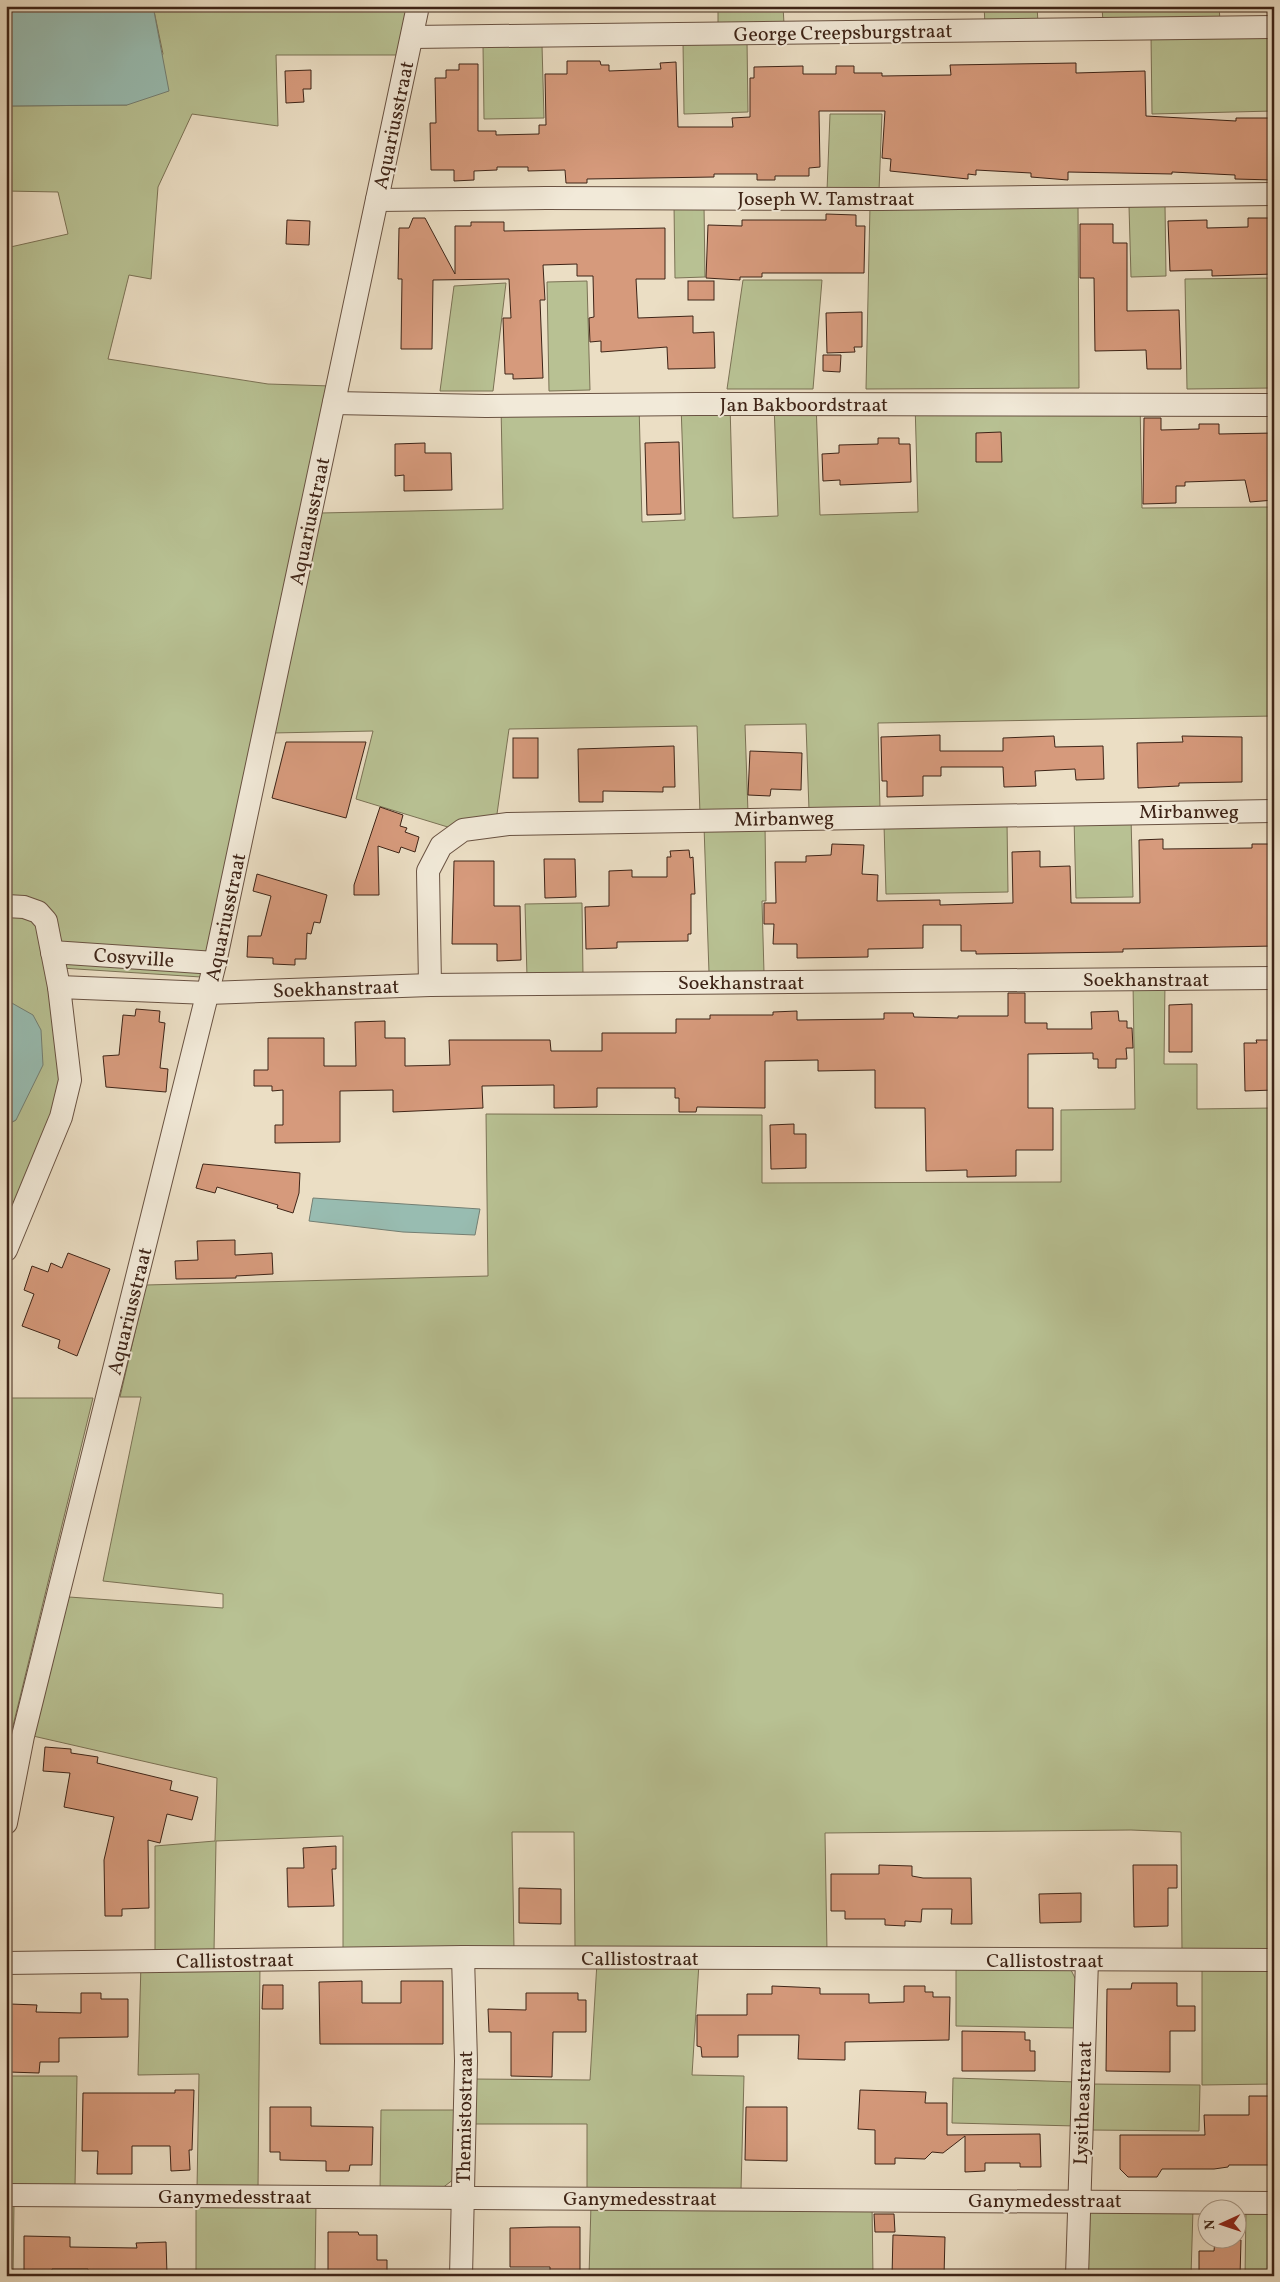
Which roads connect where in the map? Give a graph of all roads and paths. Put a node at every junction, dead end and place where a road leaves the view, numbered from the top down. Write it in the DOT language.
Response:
graph roads {
  1 [pos="418,6"];
  2 [pos="1274,27"];
  3 [pos="412,36"];
  4 [pos="1274,194"];
  5 [pos="377,200"];
  6 [pos="334,404"];
  7 [pos="1274,405"];
  8 [pos="1274,811"];
  9 [pos="6,906"];
  10 [pos="52,952"];
  11 [pos="183,960"];
  12 [pos="215,963"];
  13 [pos="1274,978"];
  14 [pos="430,985"];
  15 [pos="59,987"];
  16 [pos="179,991"];
  17 [pos="208,994"];
  18 [pos="6,1250"];
  19 [pos="6,1822"];
  20 [pos="463,1958"];
  21 [pos="1087,1960"];
  22 [pos="1274,1960"];
  23 [pos="6,1963"];
  24 [pos="6,2195"];
  25 [pos="462,2198"];
  26 [pos="1078,2200"];
  27 [pos="1274,2203"];
  28 [pos="461,2276"];
  29 [pos="1077,2276"];
  1 -- 3 [label="street, Aquariusstraat"];
  2 -- 3 [label="street, George Creepsburgstraat"];
  3 -- 5 [label="street, Aquariusstraat"];
  4 -- 5 [label="street, Joseph W. Tamstraat"];
  5 -- 6 [label="street, Aquariusstraat"];
  6 -- 7 [label="street, Jan Bakboordstraat"];
  6 -- 12 [label="street, Aquariusstraat"];
  8 -- 14 [label="street, Mirbanweg"];
  9 -- 10 [label="street"];
  10 -- 11 [label="street, Cosyville"];
  10 -- 15 [label="street"];
  11 -- 12 [label="street, Cosyville"];
  11 -- 16 [label="street"];
  12 -- 17 [label="street, Aquariusstraat"];
  13 -- 14 [label="street, Soekhanstraat"];
  14 -- 17 [label="street, Soekhanstraat"];
  15 -- 16 [label="street, Cosyville"];
  15 -- 18 [label="street"];
  16 -- 17 [label="street, Cosyville"];
  17 -- 19 [label="street, Aquariusstraat"];
  20 -- 21 [label="street, Callistostraat"];
  20 -- 23 [label="street, Callistostraat"];
  20 -- 25 [label="street, Themistostraat"];
  21 -- 22 [label="street, Callistostraat"];
  21 -- 26 [label="street, Lysitheastraat"];
  24 -- 25 [label="street, Ganymedesstraat"];
  25 -- 26 [label="street, Ganymedesstraat"];
  25 -- 28 [label="street, Themistostraat"];
  26 -- 27 [label="street, Ganymedesstraat"];
  26 -- 29 [label="street, Lysitheastraat"];
}
